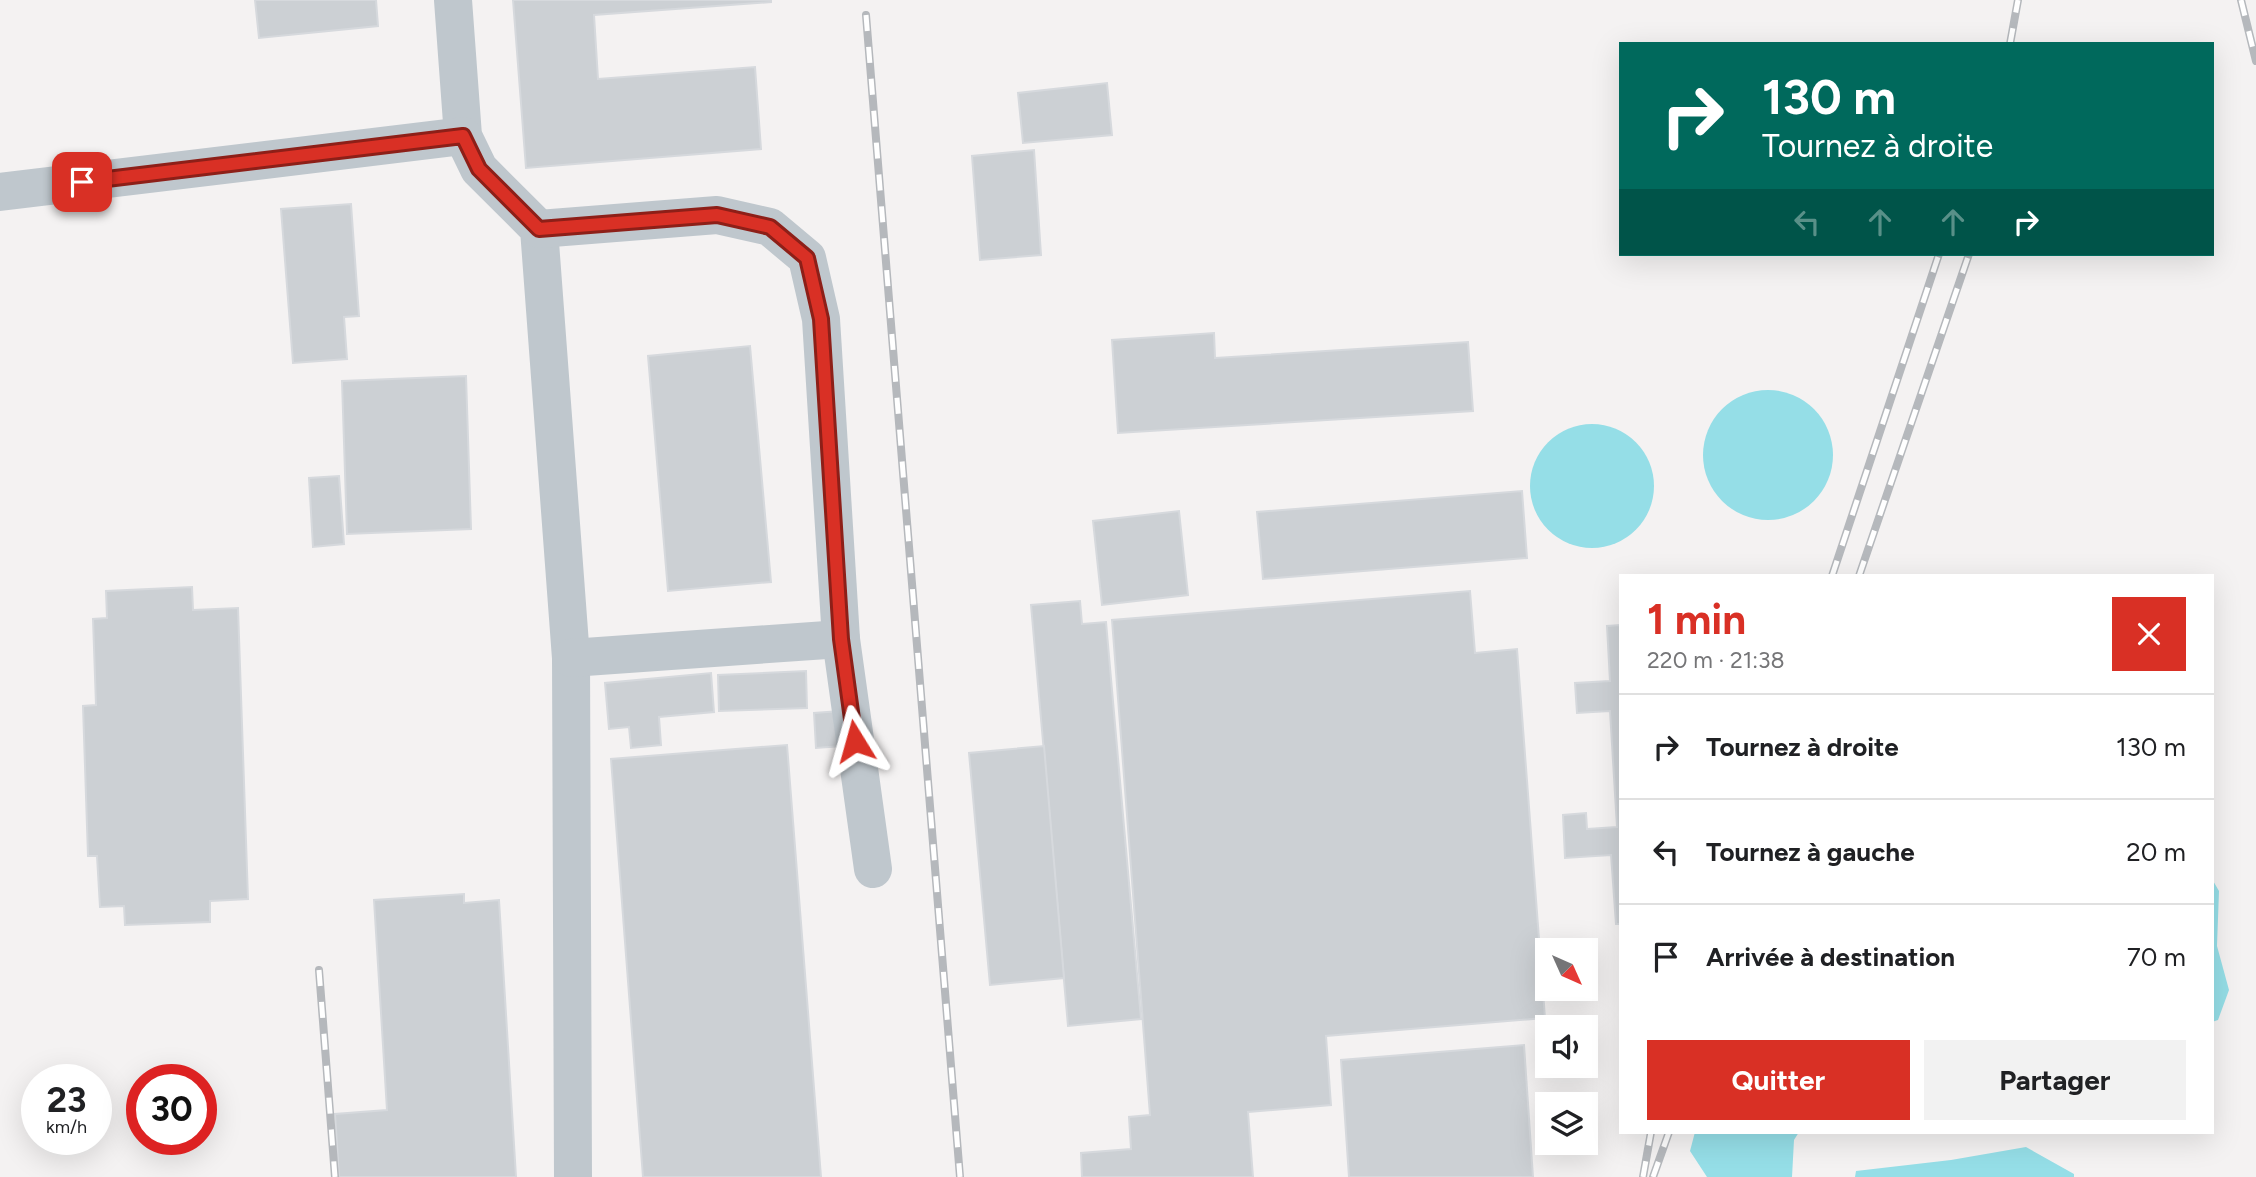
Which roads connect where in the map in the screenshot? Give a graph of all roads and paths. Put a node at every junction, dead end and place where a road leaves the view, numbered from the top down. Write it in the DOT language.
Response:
graph roads {
  1 [pos="453,0"];
  2 [pos="463,136"];
  3 [pos="0,192"];
  4 [pos="539,229"];
  5 [pos="841,639"];
  6 [pos="571,658"];
  7 [pos="873,869"];
  8 [pos="573,1177"];
  1 -- 2 [label="street"];
  2 -- 3 [label="street"];
  2 -- 4 [label="street"];
  4 -- 5 [label="street"];
  4 -- 6 [label="street"];
  5 -- 6 [label="street"];
  5 -- 7 [label="street"];
  6 -- 8 [label="street"];
}
